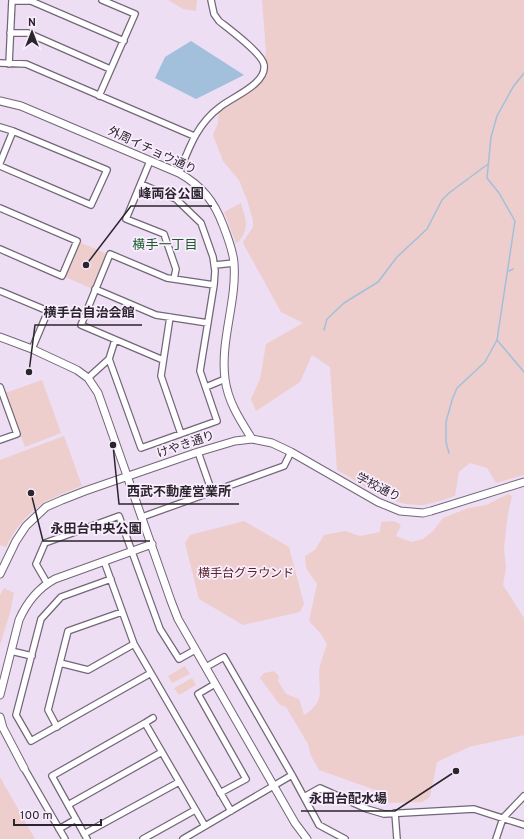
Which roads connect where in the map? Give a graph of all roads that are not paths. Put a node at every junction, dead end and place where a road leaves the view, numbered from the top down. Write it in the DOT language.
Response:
graph roads {
  1 [pos="12,0"];
  2 [pos="102,0"];
  3 [pos="211,0"];
  4 [pos="10,33"];
  5 [pos="124,41"];
  6 [pos="0,63"];
  7 [pos="9,64"];
  8 [pos="110,69"];
  9 [pos="99,96"];
  10 [pos="0,101"];
  11 [pos="0,127"];
  12 [pos="13,131"];
  13 [pos="194,136"];
  14 [pos="150,161"];
  15 [pos="0,164"];
  16 [pos="179,174"];
  17 [pos="141,184"];
  18 [pos="0,208"];
  19 [pos="0,249"];
  20 [pos="234,263"];
  21 [pos="215,265"];
  22 [pos="174,279"];
  23 [pos="214,285"];
  24 [pos="95,290"];
  25 [pos="0,291"];
  26 [pos="170,317"];
  27 [pos="208,323"];
  28 [pos="0,337"];
  29 [pos="115,340"];
  30 [pos="32,349"];
  31 [pos="109,359"];
  32 [pos="163,360"];
  33 [pos="88,378"];
  34 [pos="225,379"];
  35 [pos="0,386"];
  36 [pos="206,387"];
  37 [pos="181,434"];
  38 [pos="252,439"];
  39 [pos="0,440"];
  40 [pos="198,452"];
  41 [pos="291,452"];
  42 [pos="128,477"];
  43 [pos="524,482"];
  44 [pos="212,492"];
  45 [pos="142,517"];
  46 [pos="152,544"];
  47 [pos="132,551"];
  48 [pos="104,561"];
  49 [pos="0,574"];
  50 [pos="111,579"];
  51 [pos="47,583"];
  52 [pos="122,612"];
  53 [pos="134,644"];
  54 [pos="195,650"];
  55 [pos="11,651"];
  56 [pos="32,656"];
  57 [pos="60,663"];
  58 [pos="206,668"];
  59 [pos="151,674"];
  60 [pos="215,684"];
  61 [pos="0,695"];
  62 [pos="0,717"];
  63 [pos="153,718"];
  64 [pos="145,723"];
  65 [pos="57,727"];
  66 [pos="162,752"];
  67 [pos="24,768"];
  68 [pos="292,775"];
  69 [pos="179,782"];
  70 [pos="274,786"];
  71 [pos="220,793"];
  72 [pos="524,796"];
  73 [pos="304,797"];
  74 [pos="68,805"];
  75 [pos="195,810"];
  76 [pos="230,811"];
  77 [pos="395,813"];
  78 [pos="503,818"];
  79 [pos="76,820"];
  80 [pos="524,825"];
  81 [pos="205,826"];
  82 [pos="59,829"];
  83 [pos="86,836"];
  84 [pos="65,839"];
  85 [pos="143,839"];
  86 [pos="183,839"];
  87 [pos="307,839"];
  88 [pos="345,839"];
  89 [pos="397,839"];
  90 [pos="496,839"];
  1 -- 4 [label="street"];
  1 -- 5 [label="street"];
  2 -- 5 [label="street"];
  3 -- 13 [label="street"];
  4 -- 7 [label="street"];
  4 -- 8 [label="street"];
  5 -- 8 [label="street"];
  6 -- 7 [label="street"];
  7 -- 9 [label="street"];
  8 -- 9 [label="street"];
  9 -- 13 [label="street"];
  10 -- 14 [label="street, 外周イチョウ通り"];
  11 -- 12 [label="street"];
  12 -- 15 [label="street"];
  12 -- 15 [label="street"];
  13 -- 16 [label="street"];
  14 -- 16 [label="street, 外周イチョウ通り"];
  14 -- 17 [label="street"];
  16 -- 20 [label="street, 外周イチョウ通り"];
  17 -- 21 [label="street"];
  17 -- 22 [label="street"];
  18 -- 19 [label="street"];
  20 -- 21 [label="street"];
  20 -- 34 [label="street, 外周イチョウ通り"];
  21 -- 23 [label="street"];
  22 -- 23 [label="street"];
  22 -- 24 [label="street"];
  23 -- 27 [label="street"];
  24 -- 26 [label="street"];
  24 -- 29 [label="street"];
  25 -- 30 [label="street"];
  26 -- 27 [label="street"];
  26 -- 32 [label="street"];
  27 -- 36 [label="street"];
  28 -- 30 [label="street"];
  29 -- 31 [label="street"];
  29 -- 32 [label="street"];
  30 -- 33 [label="street"];
  31 -- 33 [label="street"];
  31 -- 37 [label="street"];
  32 -- 37 [label="street"];
  33 -- 42 [label="street"];
  34 -- 36 [label="street"];
  34 -- 38 [label="street, 外周イチョウ通り"];
  35 -- 39 [label="street"];
  36 -- 37 [label="street"];
  38 -- 40 [label="street, けやき通り"];
  38 -- 41 [label="street, 学校通り"];
  40 -- 42 [label="street, けやき通り"];
  40 -- 44 [label="street"];
  41 -- 43 [label="street, 学校通り"];
  41 -- 44 [label="street"];
  42 -- 45 [label="street"];
  42 -- 49 [label="street, けやき通り"];
  44 -- 45 [label="street"];
  45 -- 46 [label="street"];
  46 -- 47 [label="street"];
  46 -- 54 [label="street"];
  47 -- 48 [label="street"];
  47 -- 51 [label="street"];
  47 -- 54 [label="street"];
  48 -- 50 [label="street"];
  48 -- 51 [label="street"];
  50 -- 52 [label="street"];
  50 -- 56 [label="street"];
  51 -- 55 [label="street"];
  52 -- 53 [label="street"];
  52 -- 57 [label="street"];
  53 -- 57 [label="street"];
  53 -- 59 [label="street"];
  54 -- 58 [label="street"];
  55 -- 56 [label="street"];
  55 -- 61 [label="street"];
  56 -- 65 [label="street"];
  57 -- 65 [label="street"];
  58 -- 60 [label="street"];
  58 -- 68 [label="street"];
  59 -- 65 [label="street"];
  59 -- 71 [label="street"];
  60 -- 70 [label="street"];
  60 -- 71 [label="street"];
  62 -- 67 [label="street"];
  63 -- 64 [label="street"];
  64 -- 66 [label="street"];
  64 -- 74 [label="street"];
  66 -- 69 [label="street"];
  66 -- 74 [label="street"];
  67 -- 82 [label="street"];
  68 -- 70 [label="street"];
  68 -- 73 [label="street"];
  69 -- 75 [label="street"];
  69 -- 83 [label="street"];
  70 -- 76 [label="street"];
  70 -- 87 [label="street"];
  71 -- 76 [label="street"];
  72 -- 78 [label="street"];
  73 -- 77 [label="street"];
  73 -- 88 [label="street"];
  74 -- 79 [label="street"];
  75 -- 81 [label="street"];
  75 -- 85 [label="street"];
  76 -- 81 [label="street"];
  77 -- 78 [label="street"];
  77 -- 89 [label="street"];
  78 -- 80 [label="street"];
  78 -- 90 [label="street"];
  79 -- 82 [label="street"];
  79 -- 83 [label="street"];
  81 -- 86 [label="street"];
  82 -- 84 [label="street"];
}
